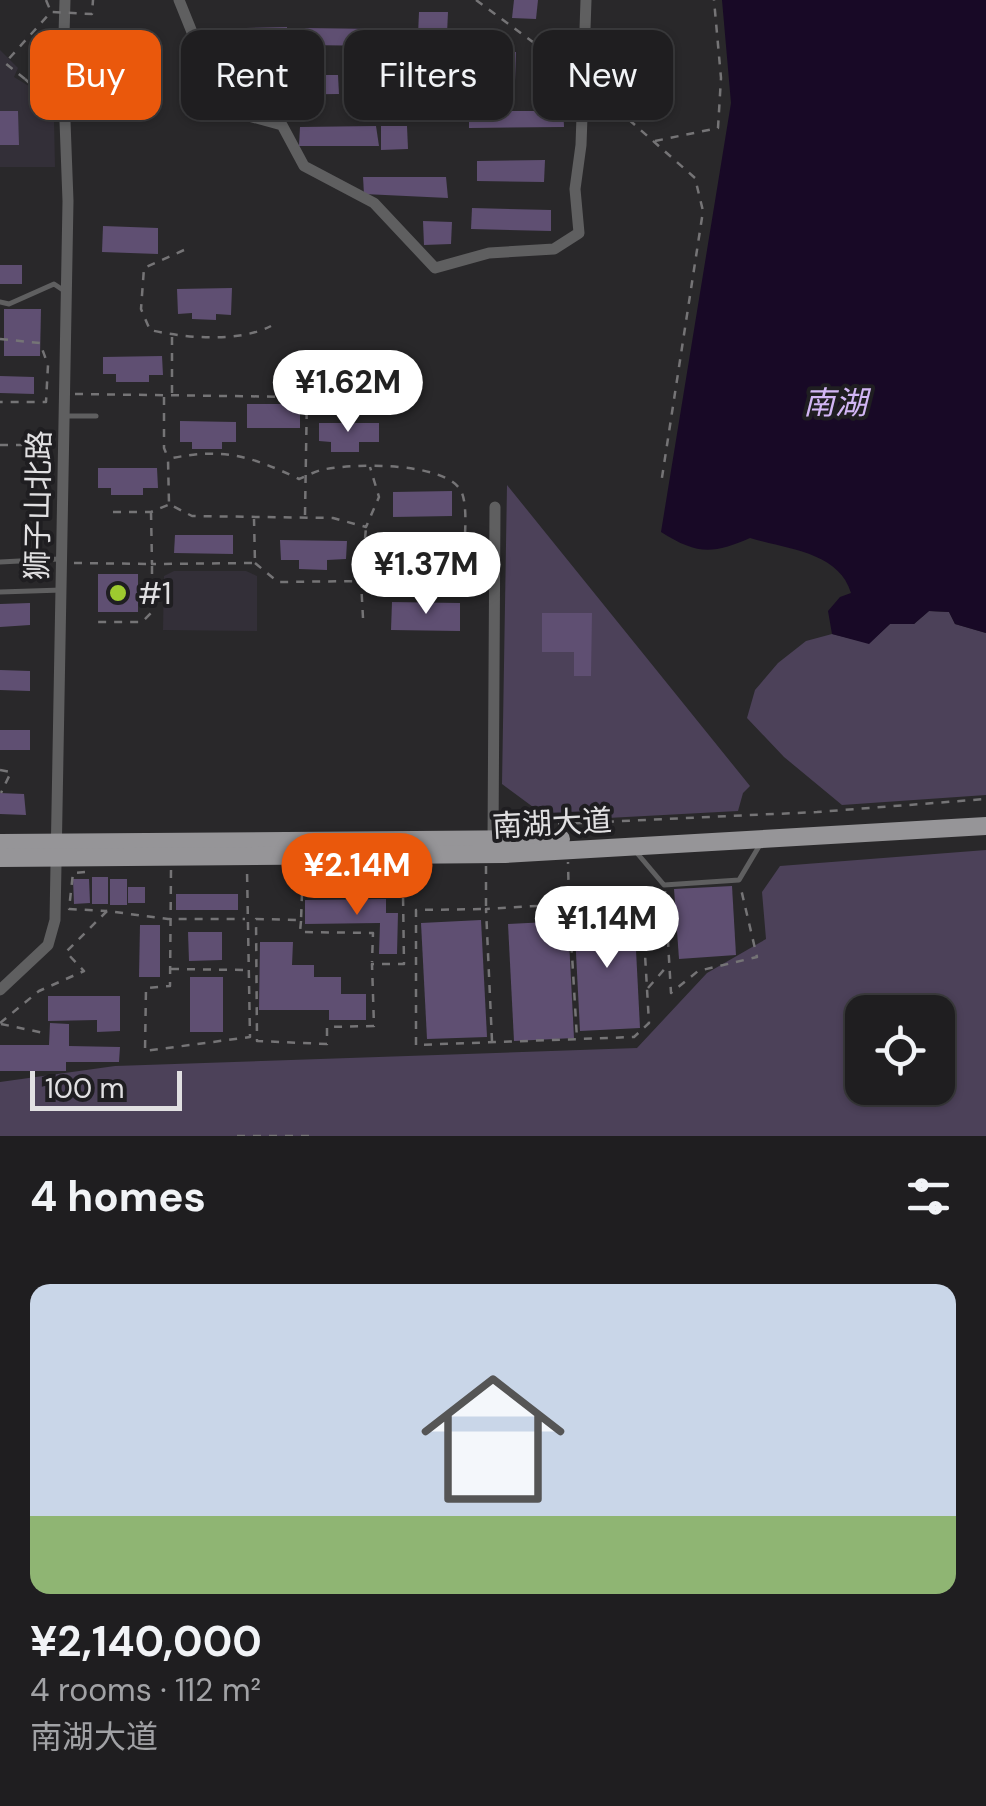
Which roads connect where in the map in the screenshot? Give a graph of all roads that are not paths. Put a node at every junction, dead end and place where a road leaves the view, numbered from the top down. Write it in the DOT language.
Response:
graph roads {
  1 [pos="66,0"];
  2 [pos="180,0"];
  3 [pos="586,0"];
  4 [pos="66,292"];
  5 [pos="0,302"];
  6 [pos="64,416"];
  7 [pos="96,416"];
  8 [pos="495,507"];
  9 [pos="62,561"];
  10 [pos="0,562"];
  11 [pos="62,590"];
  12 [pos="0,592"];
  13 [pos="986,816"];
  14 [pos="986,826"];
  15 [pos="764,840"];
  16 [pos="0,843"];
  17 [pos="632,847"];
  18 [pos="489,848"];
  19 [pos="57,851"];
  20 [pos="0,858"];
  21 [pos="0,990"];
  1 -- 4 [label="street, 狮子山北路"];
  2 -- 3 [label="street"];
  4 -- 5 [label="lane"];
  4 -- 6 [label="street, 狮子山北路"];
  6 -- 7 [label="lane"];
  6 -- 9 [label="street, 狮子山北路"];
  8 -- 18 [label="street"];
  9 -- 10 [label="lane"];
  9 -- 11 [label="street, 狮子山北路"];
  11 -- 12 [label="lane"];
  11 -- 19 [label="street, 狮子山北路"];
  13 -- 18 [label="main road, 南湖大道"];
  14 -- 15 [label="main road, 南湖大道"];
  15 -- 17 [label="main road, 南湖大道"];
  15 -- 17 [label="lane"];
  16 -- 19 [label="main road, 南湖大道"];
  17 -- 18 [label="main road, 南湖大道"];
  18 -- 19 [label="main road, 南湖大道"];
  19 -- 20 [label="main road, 南湖大道"];
  19 -- 21 [label="street, 狮子山北路"];
}
